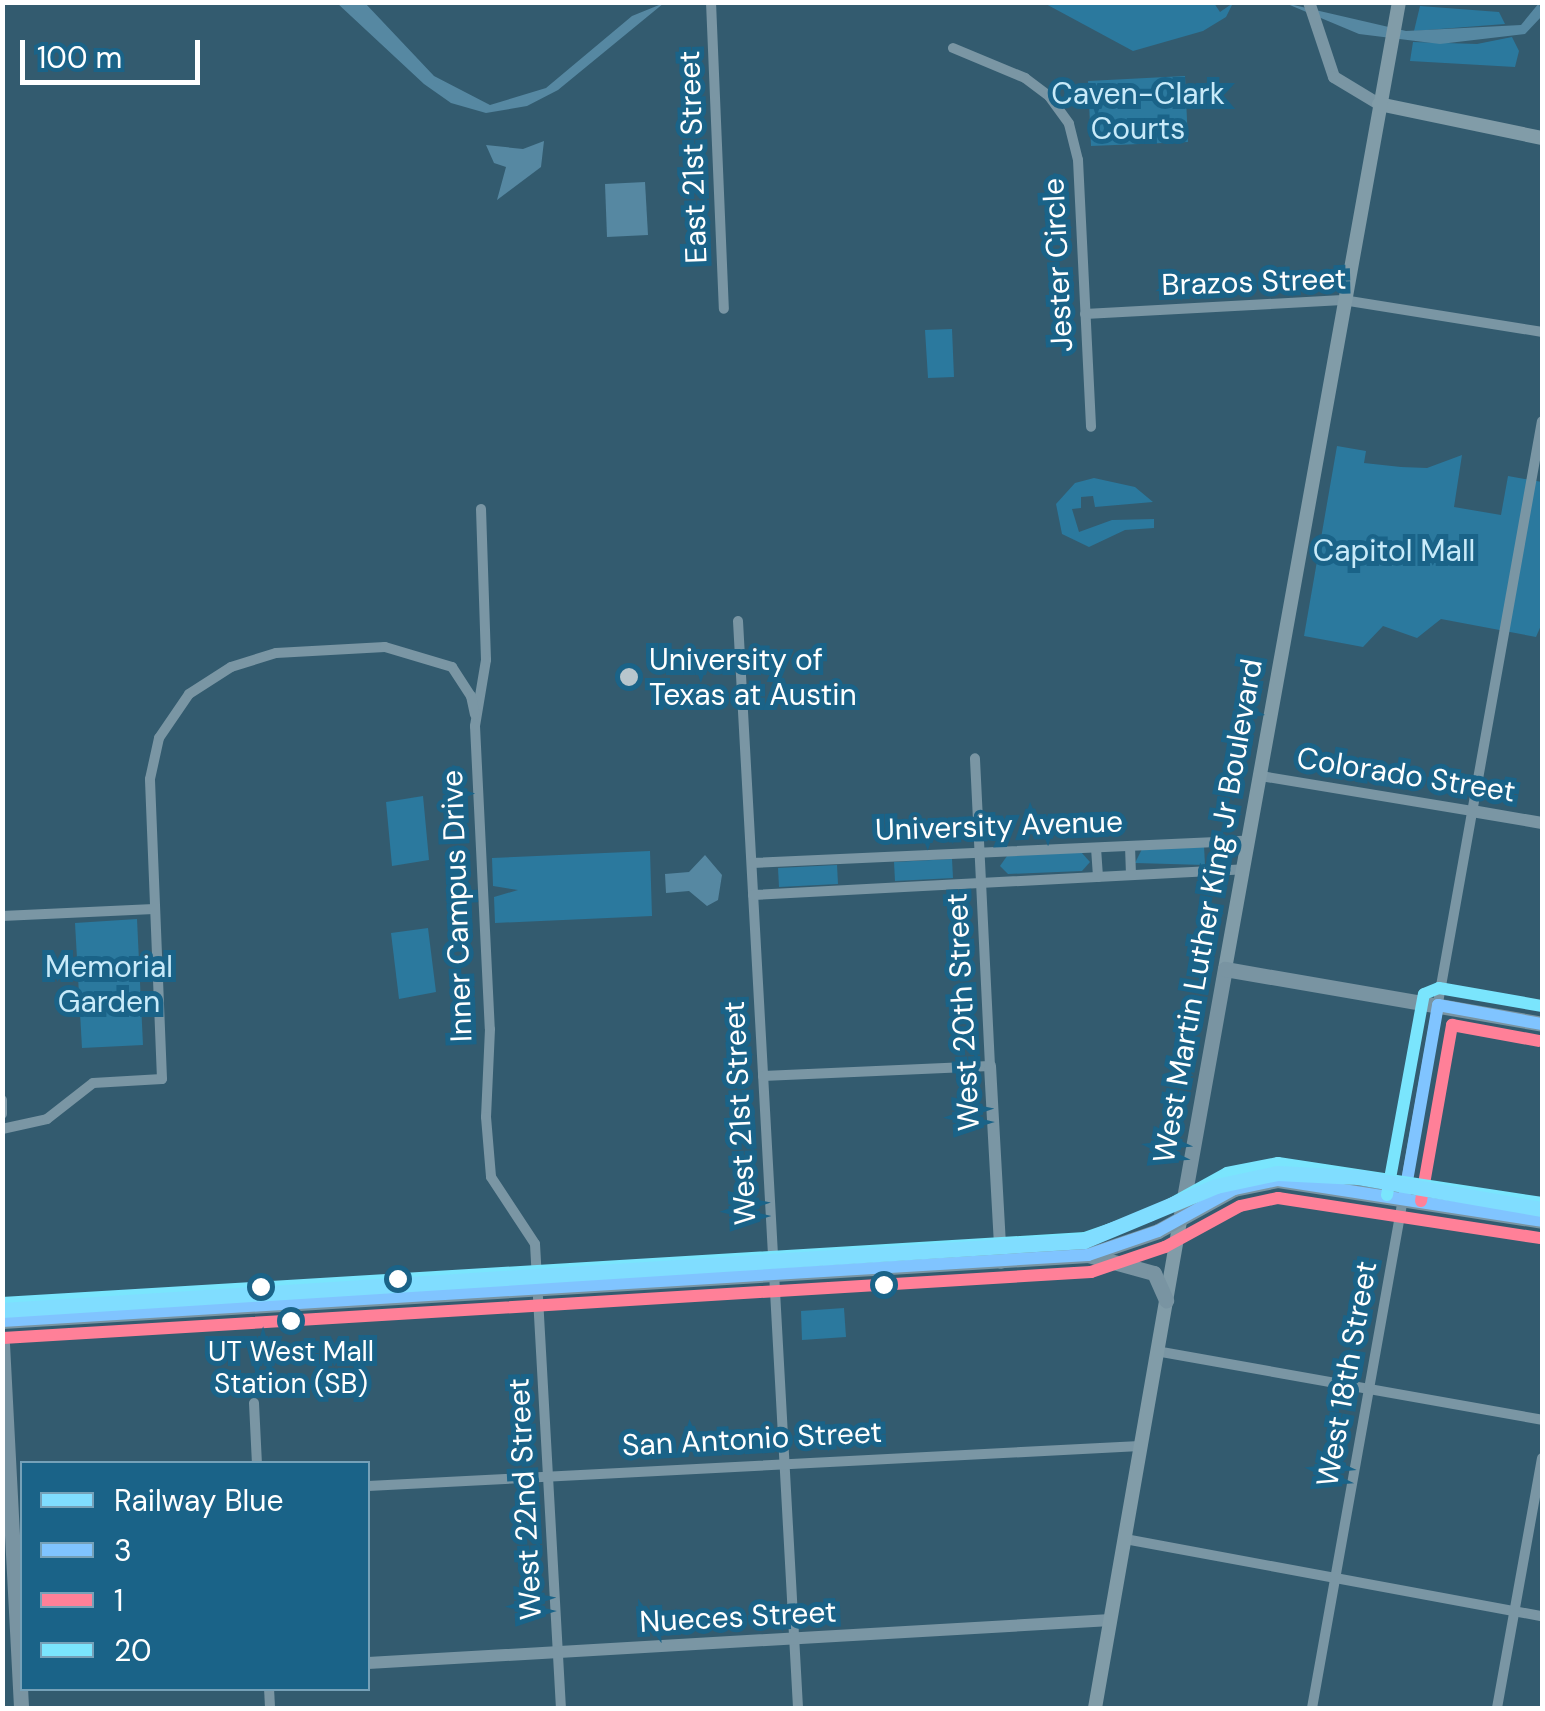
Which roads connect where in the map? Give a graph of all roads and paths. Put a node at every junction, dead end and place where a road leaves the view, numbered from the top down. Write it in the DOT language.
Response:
graph roads {
  1 [pos="711,2"];
  2 [pos="1309,2"];
  3 [pos="1399,2"];
  4 [pos="953,48"];
  5 [pos="1379,104"];
  6 [pos="1542,138"];
  7 [pos="1343,300"];
  8 [pos="724,309"];
  9 [pos="1085,314"];
  10 [pos="1542,332"];
  11 [pos="1542,420"];
  12 [pos="1091,427"];
  13 [pos="481,509"];
  14 [pos="738,621"];
  15 [pos="475,726"];
  16 [pos="975,758"];
  17 [pos="1261,776"];
  18 [pos="1472,812"];
  19 [pos="1542,824"];
  20 [pos="1250,840"];
  21 [pos="1130,846"];
  22 [pos="1096,848"];
  23 [pos="980,851"];
  24 [pos="752,863"];
  25 [pos="1244,869"];
  26 [pos="1131,875"];
  27 [pos="1098,877"];
  28 [pos="981,884"];
  29 [pos="754,895"];
  30 [pos="154,909"];
  31 [pos="2,916"];
  32 [pos="1225,969"];
  33 [pos="1438,1005"];
  34 [pos="1542,1024"];
  35 [pos="990,1066"];
  36 [pos="763,1076"];
  37 [pos="2,1100"];
  38 [pos="2,1114"];
  39 [pos="2,1130"];
  40 [pos="1404,1198"];
  41 [pos="1182,1215"];
  42 [pos="1542,1221"];
  43 [pos="1088,1255"];
  44 [pos="1001,1263"];
  45 [pos="774,1276"];
  46 [pos="538,1287"];
  47 [pos="1166,1300"];
  48 [pos="2,1321"];
  49 [pos="2,1344"];
  50 [pos="1156,1351"];
  51 [pos="1369,1390"];
  52 [pos="254,1403"];
  53 [pos="1542,1420"];
  54 [pos="1140,1446"];
  55 [pos="5,1458"];
  56 [pos="1542,1458"];
  57 [pos="257,1461"];
  58 [pos="785,1461"];
  59 [pos="549,1475"];
  60 [pos="370,1486"];
  61 [pos="16,1506"];
  62 [pos="1125,1539"];
  63 [pos="1336,1578"];
  64 [pos="8,1587"];
  65 [pos="1515,1611"];
  66 [pos="1542,1616"];
  67 [pos="1112,1620"];
  68 [pos="794,1638"];
  69 [pos="558,1653"];
  70 [pos="370,1663"];
  71 [pos="20,1671"];
  72 [pos="561,1708"];
  73 [pos="798,1708"];
  74 [pos="1095,1708"];
  75 [pos="1312,1708"];
  76 [pos="1497,1708"];
  1 -- 8 [label="street, East 21st Street"];
  2 -- 5 [label="street"];
  3 -- 5 [label="main road, West Martin Luther King Jr Boulevard"];
  4 -- 9 [label="street, Jester Circle"];
  5 -- 6 [label="main road"];
  5 -- 7 [label="main road, West Martin Luther King Jr Boulevard"];
  7 -- 9 [label="street, Brazos Street"];
  7 -- 10 [label="street, Brazos Street"];
  7 -- 17 [label="main road, West Martin Luther King Jr Boulevard"];
  9 -- 12 [label="street, Jester Circle"];
  11 -- 18 [label="street, West 18th Street"];
  13 -- 15 [label="street, Inner Campus Drive"];
  14 -- 24 [label="street, West 21st Street"];
  15 -- 30 [label="street"];
  15 -- 46 [label="street, Inner Campus Drive"];
  16 -- 23 [label="street, West 20th Street"];
  17 -- 18 [label="street, Colorado Street"];
  17 -- 20 [label="main road, West Martin Luther King Jr Boulevard"];
  18 -- 19 [label="street, Colorado Street"];
  18 -- 33 [label="street, West 18th Street"];
  20 -- 21 [label="street, University Avenue"];
  20 -- 25 [label="main road, West Martin Luther King Jr Boulevard"];
  21 -- 22 [label="street, University Avenue"];
  21 -- 26 [label="street"];
  22 -- 23 [label="street, University Avenue"];
  22 -- 27 [label="street"];
  23 -- 24 [label="street, University Avenue"];
  23 -- 28 [label="street, West 20th Street"];
  24 -- 29 [label="street, West 21st Street"];
  25 -- 26 [label="street, University Avenue"];
  25 -- 32 [label="main road, West Martin Luther King Jr Boulevard"];
  26 -- 27 [label="street, University Avenue"];
  27 -- 28 [label="street, University Avenue"];
  28 -- 29 [label="street, University Avenue"];
  28 -- 35 [label="street, West 20th Street"];
  29 -- 36 [label="street, West 21st Street"];
  30 -- 31 [label="street"];
  30 -- 39 [label="street"];
  32 -- 33 [label="main road"];
  32 -- 41 [label="main road, West Martin Luther King Jr Boulevard"];
  33 -- 34 [label="main road"];
  33 -- 40 [label="street, West 18th Street"];
  35 -- 36 [label="street"];
  35 -- 44 [label="street, West 20th Street"];
  36 -- 45 [label="street, West 21st Street"];
  37 -- 38 [label="street"];
  40 -- 41 [label="main road"];
  40 -- 42 [label="main road"];
  40 -- 51 [label="street, West 18th Street"];
  41 -- 43 [label="main road"];
  41 -- 47 [label="main road, West Martin Luther King Jr Boulevard"];
  43 -- 44 [label="main road"];
  43 -- 47 [label="main road"];
  44 -- 45 [label="main road"];
  45 -- 46 [label="main road"];
  45 -- 58 [label="street, West 21st Street"];
  46 -- 48 [label="main road"];
  46 -- 59 [label="street, West 22nd Street"];
  47 -- 50 [label="main road, West Martin Luther King Jr Boulevard"];
  49 -- 55 [label="main road"];
  50 -- 51 [label="street"];
  50 -- 54 [label="main road, West Martin Luther King Jr Boulevard"];
  51 -- 53 [label="street"];
  51 -- 63 [label="street, West 18th Street"];
  52 -- 57 [label="street"];
  54 -- 58 [label="street, San Antonio Street"];
  54 -- 62 [label="main road, West Martin Luther King Jr Boulevard"];
  55 -- 61 [label="main road"];
  56 -- 65 [label="street"];
  58 -- 59 [label="street, San Antonio Street"];
  58 -- 68 [label="street, West 21st Street"];
  59 -- 60 [label="street, San Antonio Street"];
  59 -- 69 [label="street, West 22nd Street"];
  61 -- 64 [label="main road"];
  62 -- 63 [label="street"];
  62 -- 67 [label="main road, West Martin Luther King Jr Boulevard"];
  63 -- 65 [label="street"];
  63 -- 75 [label="street, West 18th Street"];
  64 -- 71 [label="main road"];
  65 -- 66 [label="street"];
  65 -- 76 [label="street"];
  67 -- 68 [label="street, Nueces Street"];
  67 -- 74 [label="main road, West Martin Luther King Jr Boulevard"];
  68 -- 69 [label="street, Nueces Street"];
  68 -- 73 [label="street, West 21st Street"];
  69 -- 70 [label="street, Nueces Street"];
  69 -- 72 [label="street, West 22nd Street"];
}
